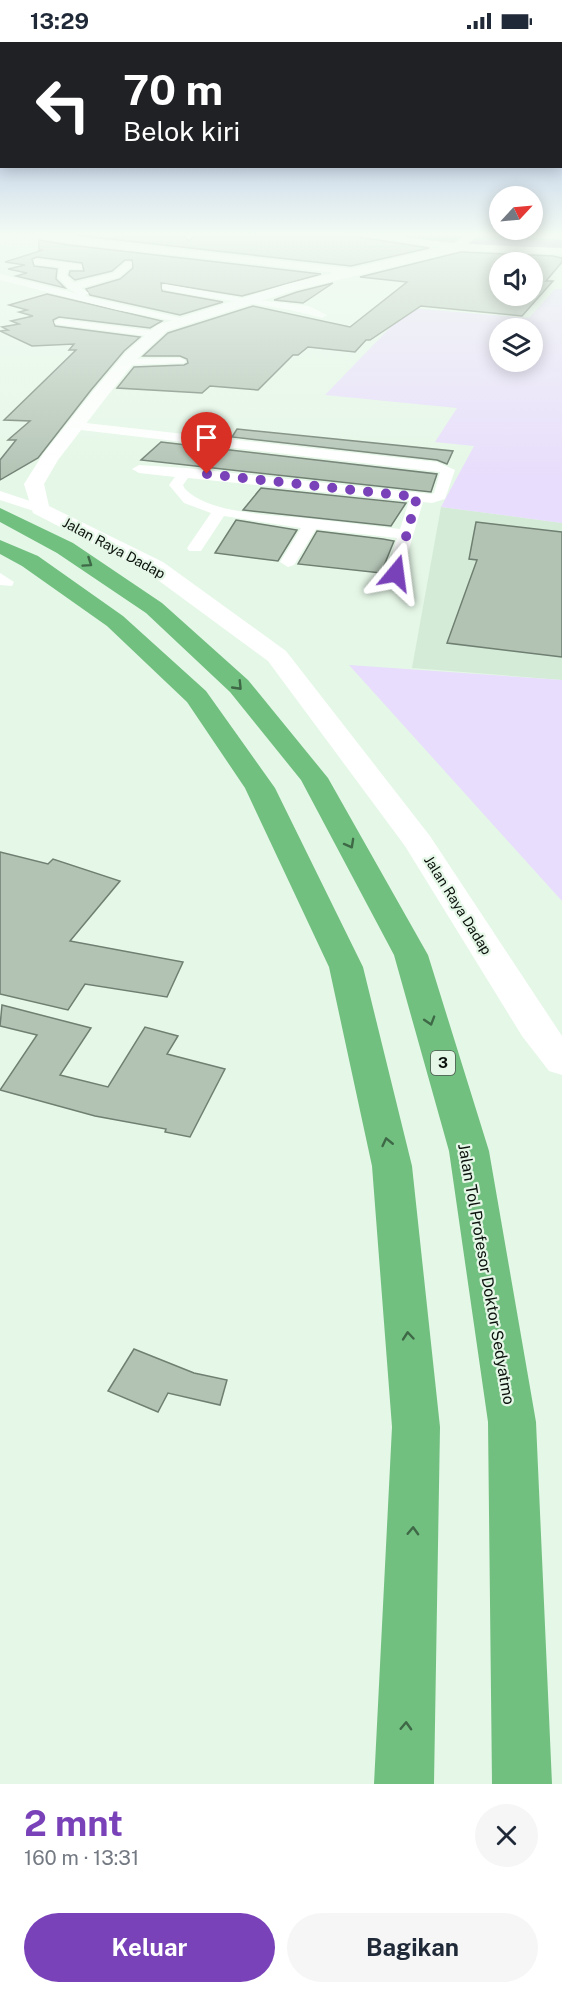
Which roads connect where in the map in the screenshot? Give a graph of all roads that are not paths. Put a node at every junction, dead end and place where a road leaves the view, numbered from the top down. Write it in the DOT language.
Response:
graph roads {
  1 [pos="166,316"];
  2 [pos="196,316"];
  3 [pos="185,320"];
  4 [pos="59,322"];
  5 [pos="155,334"];
  6 [pos="180,361"];
  7 [pos="126,362"];
  8 [pos="77,426"];
  9 [pos="140,469"];
  10 [pos="186,472"];
  11 [pos="0,495"];
  12 [pos="417,497"];
  13 [pos="40,509"];
  14 [pos="220,511"];
  15 [pos="0,514"];
  16 [pos="312,523"];
  17 [pos="407,534"];
  18 [pos="195,548"];
  19 [pos="288,562"];
  20 [pos="2,568"];
  21 [pos="396,573"];
  22 [pos="562,1062"];
  23 [pos="404,1784"];
  24 [pos="522,1784"];
  1 -- 3 [label="street"];
  2 -- 3 [label="main road"];
  3 -- 5 [label="main road"];
  4 -- 5 [label="street"];
  5 -- 7 [label="main road"];
  6 -- 7 [label="street"];
  7 -- 8 [label="main road"];
  8 -- 12 [label="street"];
  8 -- 13 [label="main road"];
  9 -- 10 [label="street"];
  10 -- 12 [label="street"];
  10 -- 14 [label="street"];
  11 -- 13 [label="street"];
  12 -- 17 [label="street"];
  13 -- 22 [label="main road, Jalan Raya Dadap"];
  14 -- 16 [label="street"];
  14 -- 18 [label="street"];
  15 -- 24 [label="highway, Jalan Tol Profesor Doktor Sedyatmo / 3, one-way"];
  16 -- 17 [label="street"];
  16 -- 19 [label="street"];
  17 -- 21 [label="street"];
  23 -- 20 [label="highway, one-way"];
}
